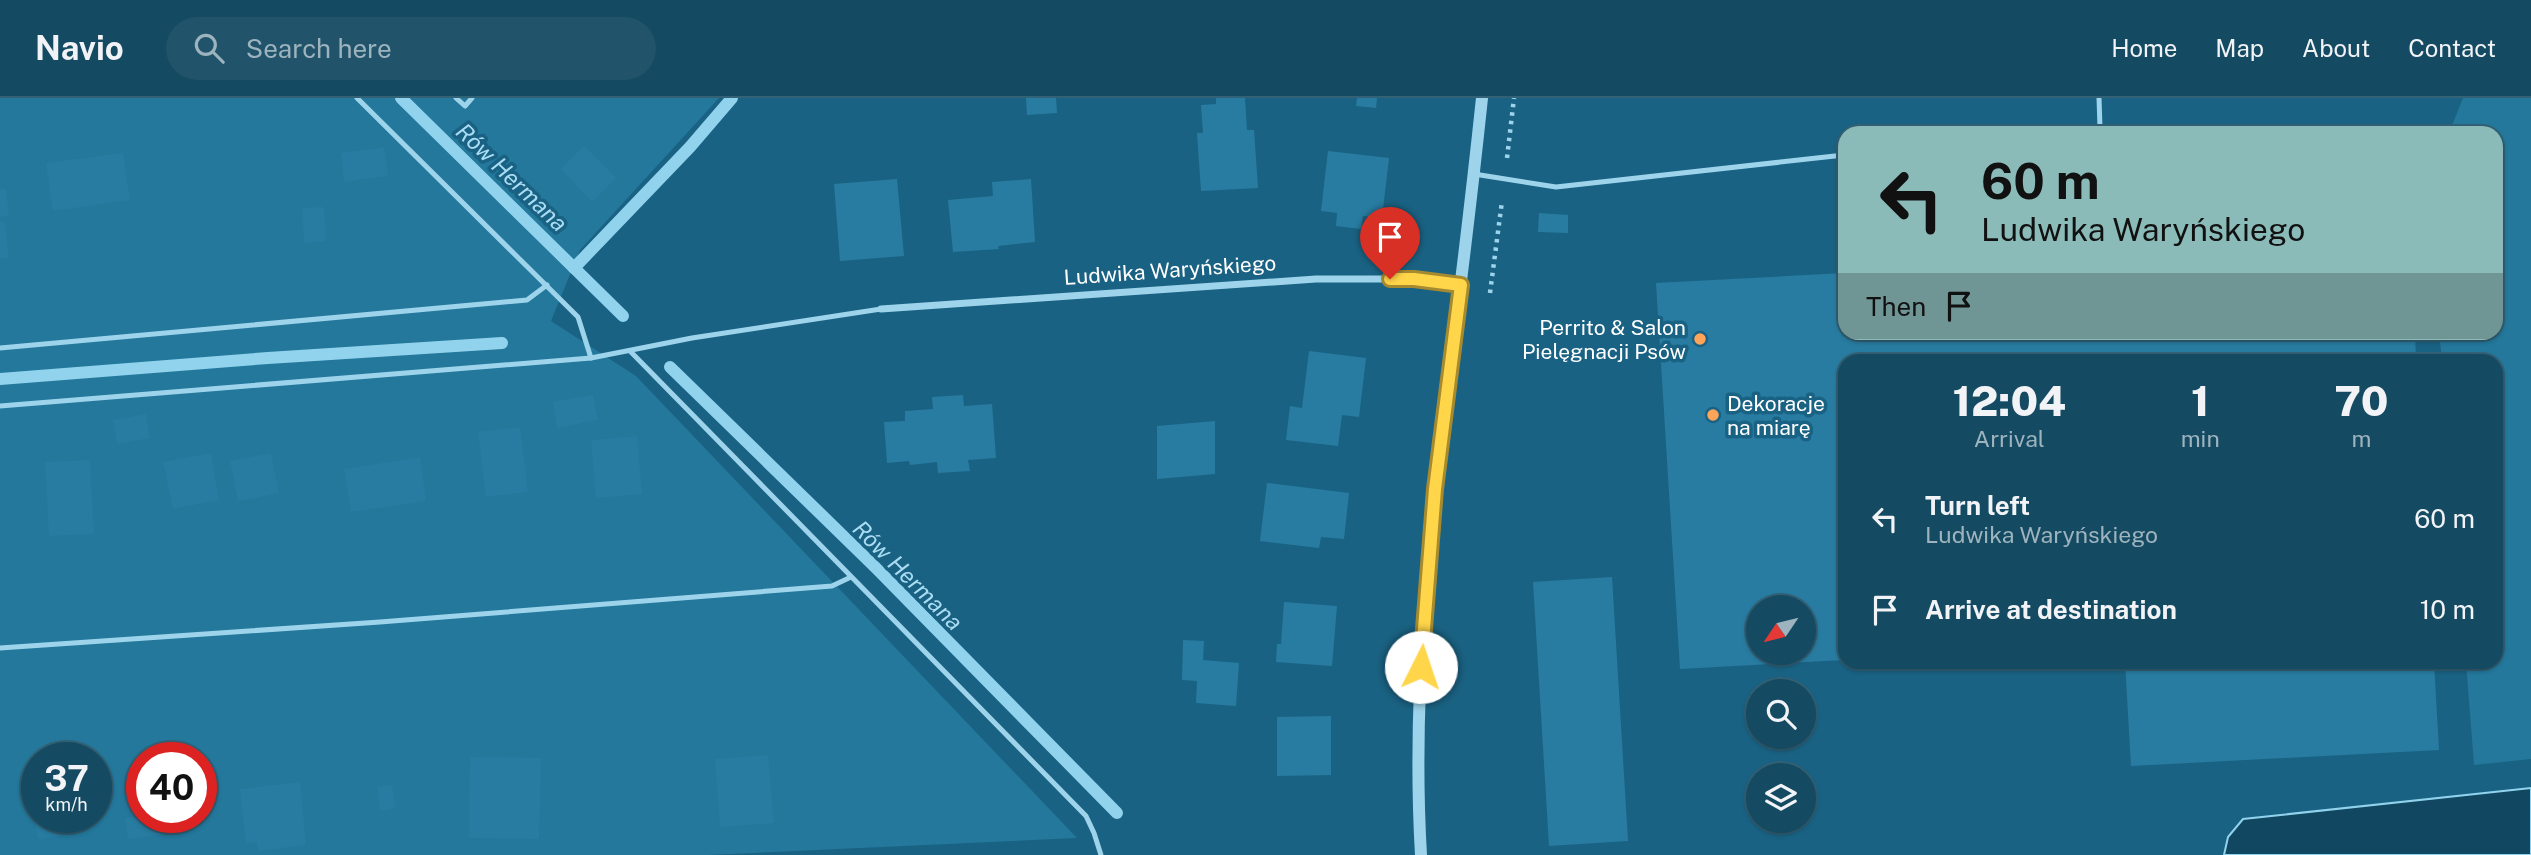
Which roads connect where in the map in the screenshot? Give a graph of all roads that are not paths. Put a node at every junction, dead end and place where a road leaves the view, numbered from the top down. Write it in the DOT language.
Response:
graph roads {
  1 [pos="357,98"];
  2 [pos="456,98"];
  3 [pos="472,98"];
  4 [pos="1482,98"];
  5 [pos="2099,98"];
  6 [pos="2100,126"];
  7 [pos="1838,156"];
  8 [pos="1474,174"];
  9 [pos="547,285"];
  10 [pos="1461,285"];
  11 [pos="881,309"];
  12 [pos="0,348"];
  13 [pos="630,350"];
  14 [pos="591,358"];
  15 [pos="0,406"];
  16 [pos="851,577"];
  17 [pos="0,648"];
  18 [pos="1101,855"];
  19 [pos="1421,855"];
  1 -- 9 [label="lane"];
  2 -- 3 [label="lane"];
  4 -- 8 [label="street"];
  5 -- 6 [label="lane"];
  7 -- 8 [label="lane"];
  8 -- 10 [label="street"];
  9 -- 12 [label="lane"];
  9 -- 14 [label="lane"];
  10 -- 11 [label="street, Ludwika Waryńskiego"];
  10 -- 19 [label="street"];
  11 -- 13 [label="lane"];
  13 -- 14 [label="lane"];
  13 -- 16 [label="lane"];
  14 -- 15 [label="lane"];
  16 -- 17 [label="lane"];
  16 -- 18 [label="lane"];
}
